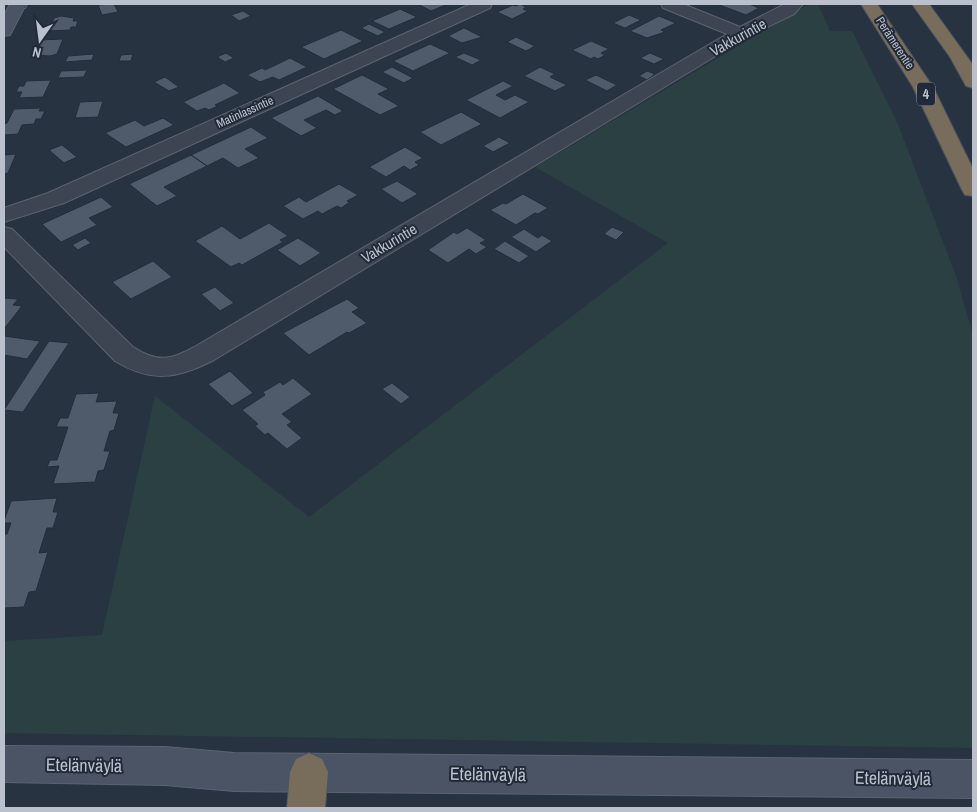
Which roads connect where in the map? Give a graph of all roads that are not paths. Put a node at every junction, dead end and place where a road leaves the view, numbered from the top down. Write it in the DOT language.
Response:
graph roads {
  1 [pos="18,4"];
  2 [pos="484,4"];
  3 [pos="668,4"];
  4 [pos="795,4"];
  5 [pos="869,4"];
  6 [pos="920,4"];
  7 [pos="4,6"];
  8 [pos="4,31"];
  9 [pos="741,33"];
  10 [pos="958,56"];
  11 [pos="973,68"];
  12 [pos="973,82"];
  13 [pos="973,190"];
  14 [pos="4,215"];
  15 [pos="4,234"];
  16 [pos="4,764"];
  17 [pos="309,772"];
  18 [pos="973,779"];
  19 [pos="306,808"];
  1 -- 7 [label="main road"];
  1 -- 8 [label="main road"];
  2 -- 14 [label="street, Matinlassintie"];
  3 -- 9 [label="street"];
  4 -- 9 [label="street, Vakkurintie"];
  5 -- 13 [label="highway, Perämerentie / 4"];
  6 -- 10 [label="highway"];
  9 -- 15 [label="street, Vakkurintie"];
  10 -- 11 [label="highway"];
  10 -- 12 [label="highway"];
  16 -- 17 [label="main road, Etelänväylä"];
  17 -- 18 [label="main road, Etelänväylä"];
  17 -- 19 [label="highway"];
}
